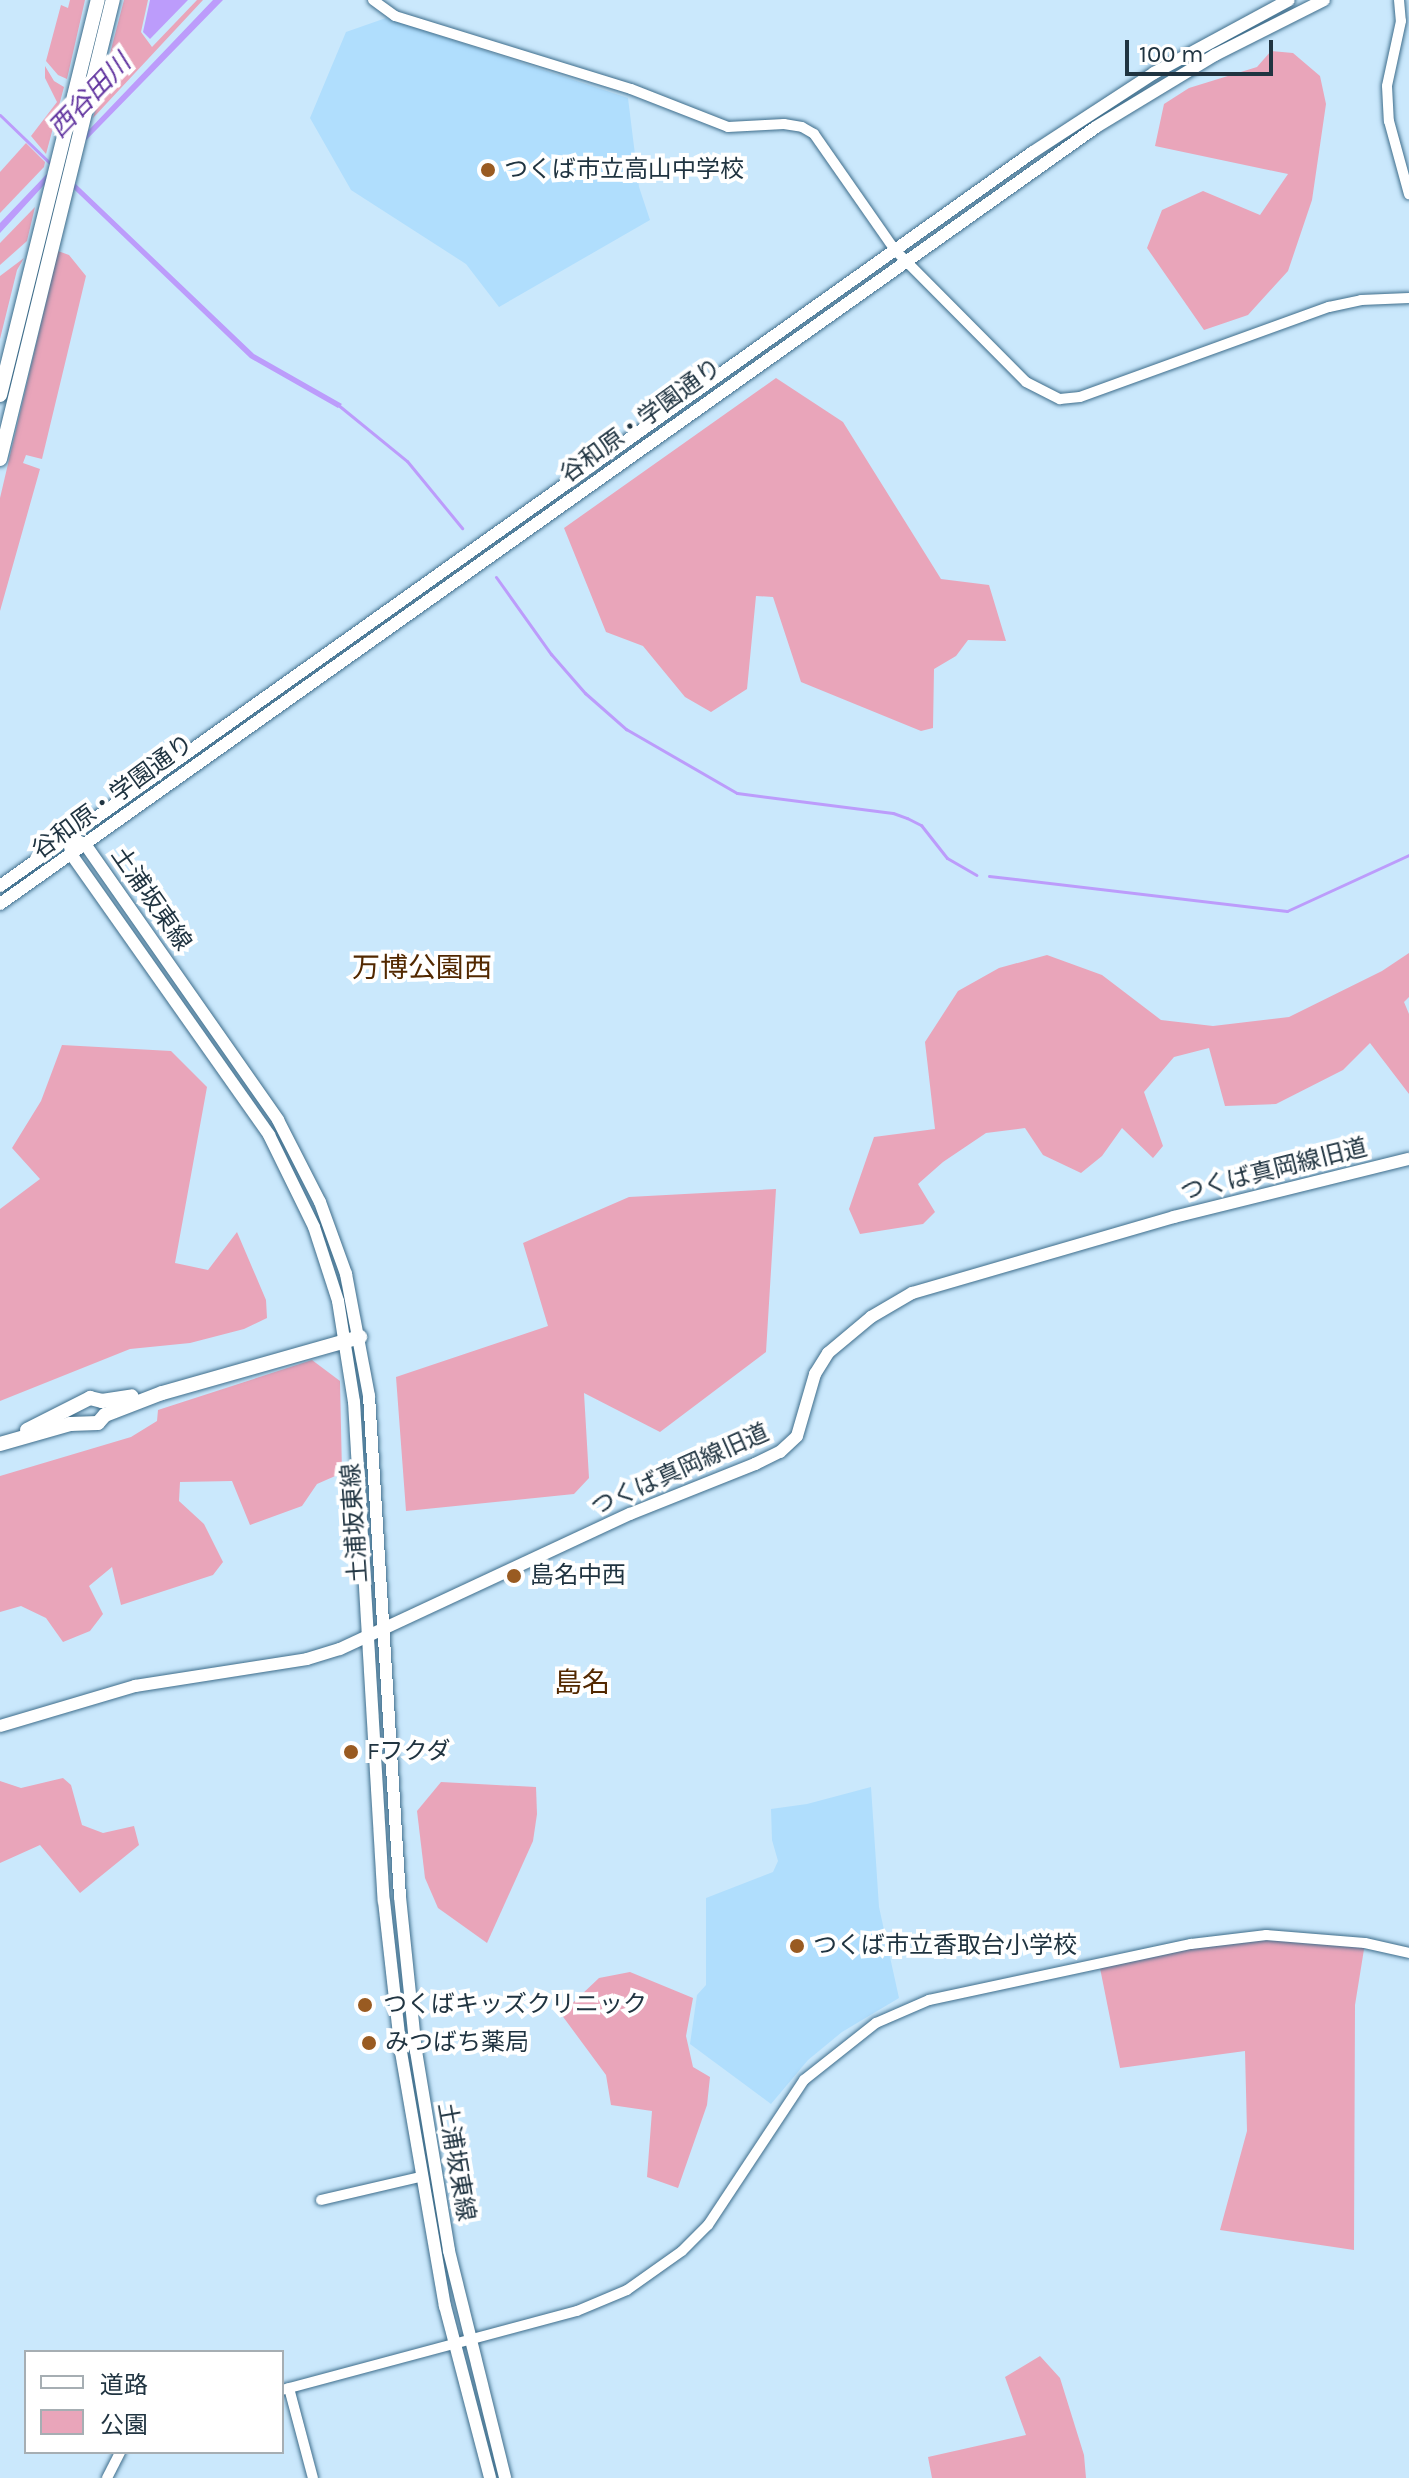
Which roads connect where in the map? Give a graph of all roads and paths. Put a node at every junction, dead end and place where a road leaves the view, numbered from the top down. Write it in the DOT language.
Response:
graph roads {
  1 [pos="98,0"];
  2 [pos="113,0"];
  3 [pos="373,0"];
  4 [pos="1289,0"];
  5 [pos="1324,0"];
  6 [pos="1399,0"];
  7 [pos="1409,194"];
  8 [pos="895,250"];
  9 [pos="905,261"];
  10 [pos="1409,298"];
  11 [pos="0,395"];
  12 [pos="0,459"];
  13 [pos="69,837"];
  14 [pos="85,844"];
  15 [pos="71,854"];
  16 [pos="0,886"];
  17 [pos="0,904"];
  18 [pos="1409,1159"];
  19 [pos="353,1338"];
  20 [pos="162,1393"];
  21 [pos="0,1442"];
  22 [pos="384,1629"];
  23 [pos="368,1637"];
  24 [pos="0,1726"];
  25 [pos="1409,1953"];
  26 [pos="420,2177"];
  27 [pos="321,2200"];
  28 [pos="469,2340"];
  29 [pos="454,2345"];
  30 [pos="286,2389"];
  31 [pos="119,2454"];
  32 [pos="107,2478"];
  33 [pos="313,2478"];
  34 [pos="490,2478"];
  35 [pos="505,2478"];
  1 -- 11 [label="highway"];
  2 -- 12 [label="highway"];
  3 -- 8 [label="street"];
  4 -- 8 [label="main road, 谷和原・学園通り"];
  5 -- 9 [label="main road, 谷和原・学園通り"];
  6 -- 7 [label="street"];
  8 -- 9 [label="street"];
  8 -- 13 [label="main road, 谷和原・学園通り"];
  9 -- 10 [label="street"];
  9 -- 14 [label="main road, 谷和原・学園通り"];
  13 -- 14 [label="main road, 土浦坂東線"];
  13 -- 15 [label="main road, 土浦坂東線"];
  13 -- 16 [label="main road, 谷和原・学園通り"];
  14 -- 15 [label="main road, 谷和原・学園通り"];
  14 -- 19 [label="main road, 土浦坂東線"];
  15 -- 17 [label="main road, 谷和原・学園通り"];
  15 -- 19 [label="main road, 土浦坂東線"];
  18 -- 22 [label="main road, つくば真岡線旧道"];
  19 -- 20 [label="highway"];
  19 -- 22 [label="main road, 土浦坂東線"];
  19 -- 23 [label="main road, 土浦坂東線"];
  20 -- 21 [label="highway"];
  20 -- 21 [label="highway"];
  22 -- 23 [label="main road, つくば真岡線旧道"];
  22 -- 28 [label="main road, 土浦坂東線"];
  23 -- 24 [label="main road, つくば真岡線旧道"];
  23 -- 26 [label="main road, 土浦坂東線"];
  25 -- 28 [label="street"];
  26 -- 27 [label="street"];
  26 -- 29 [label="main road, 土浦坂東線"];
  28 -- 29 [label="street"];
  28 -- 35 [label="main road, 土浦坂東線"];
  29 -- 30 [label="street"];
  29 -- 34 [label="main road, 土浦坂東線"];
  30 -- 33 [label="street"];
  31 -- 32 [label="street"];
}
